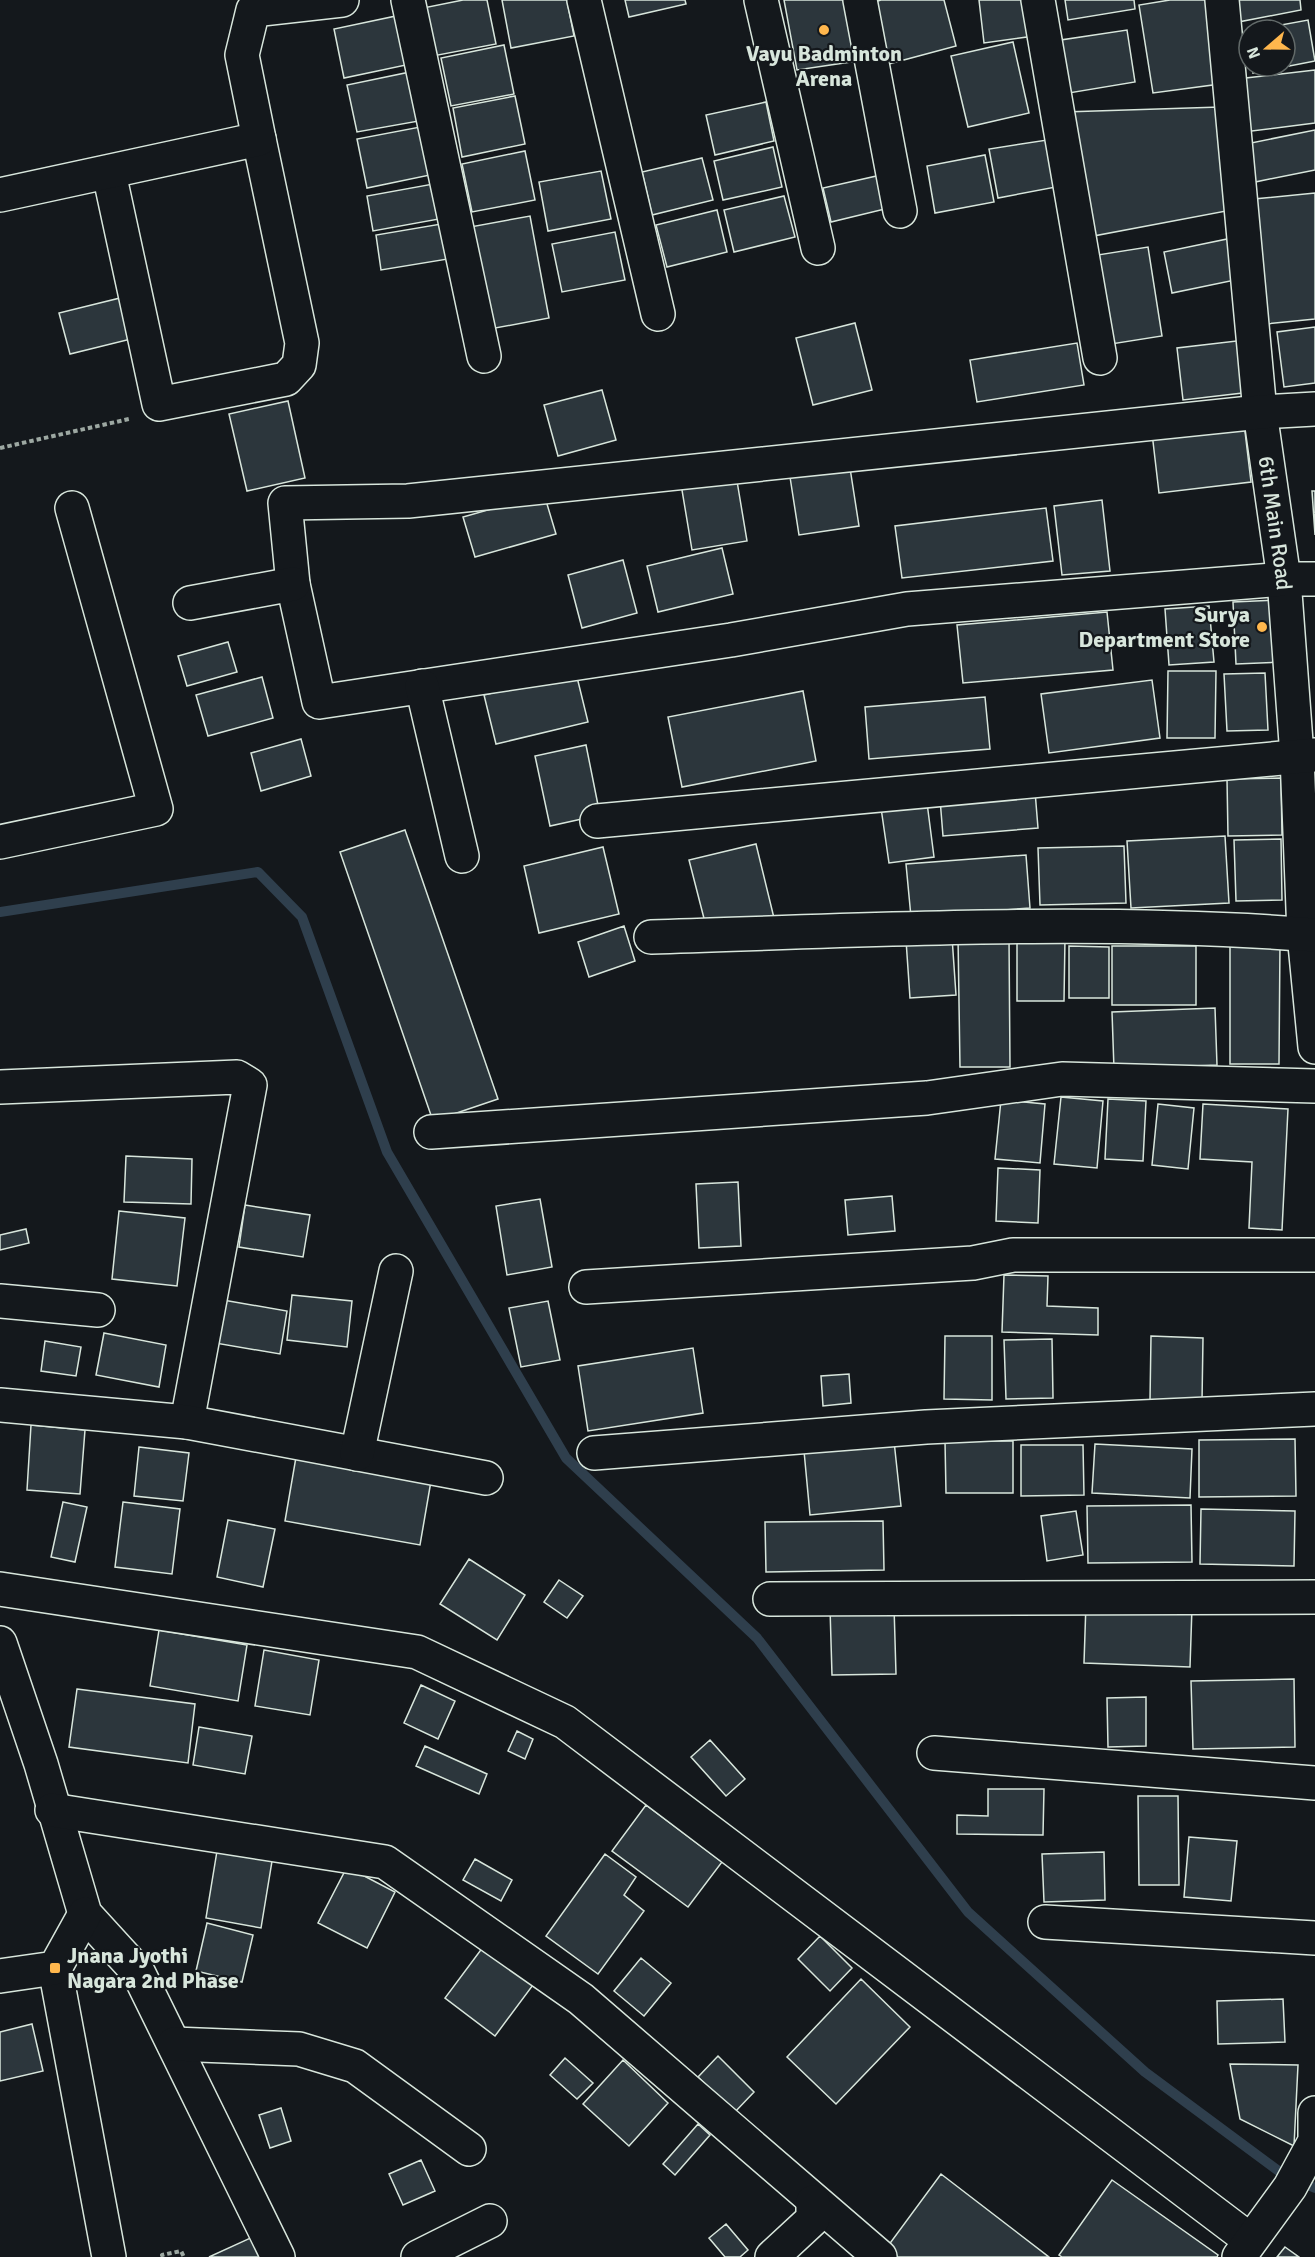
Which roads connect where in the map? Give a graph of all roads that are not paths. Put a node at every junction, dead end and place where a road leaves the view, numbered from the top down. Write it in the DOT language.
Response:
graph roads {
  1 [pos="342,0"];
  2 [pos="408,0"];
  3 [pos="584,0"];
  4 [pos="761,0"];
  5 [pos="860,0"];
  6 [pos="1038,0"];
  7 [pos="1222,0"];
  8 [pos="259,139"];
  9 [pos="109,173"];
  10 [pos="0,195"];
  11 [pos="900,211"];
  12 [pos="818,248"];
  13 [pos="658,314"];
  14 [pos="484,356"];
  15 [pos="1100,358"];
  16 [pos="1315,409"];
  17 [pos="1260,412"];
  18 [pos="72,508"];
  19 [pos="1300,579"];
  20 [pos="293,584"];
  21 [pos="190,603"];
  22 [pos="422,686"];
  23 [pos="1306,756"];
  24 [pos="597,821"];
  25 [pos="0,842"];
  26 [pos="462,856"];
  27 [pos="1310,934"];
  28 [pos="651,937"];
  29 [pos="1315,1047"];
  30 [pos="1315,1086"];
  31 [pos="0,1087"];
  32 [pos="431,1132"];
  33 [pos="1315,1255"];
  34 [pos="396,1271"];
  35 [pos="586,1287"];
  36 [pos="0,1301"];
  37 [pos="98,1310"];
  38 [pos="0,1405"];
  39 [pos="1315,1409"];
  40 [pos="187,1422"];
  41 [pos="594,1453"];
  42 [pos="357,1454"];
  43 [pos="486,1478"];
  44 [pos="0,1589"];
  45 [pos="1315,1597"];
  46 [pos="770,1599"];
  47 [pos="0,1643"];
  48 [pos="934,1753"];
  49 [pos="1315,1783"];
  50 [pos="52,1810"];
  51 [pos="85,1914"];
  52 [pos="1045,1922"];
  53 [pos="1315,1938"];
  54 [pos="55,1968"];
  55 [pos="0,1976"];
  56 [pos="174,2044"];
  57 [pos="1315,2113"];
  58 [pos="1315,2141"];
  59 [pos="469,2149"];
  60 [pos="813,2202"];
  61 [pos="490,2221"];
  62 [pos="1244,2249"];
  63 [pos="109,2257"];
  64 [pos="278,2257"];
  65 [pos="418,2257"];
  66 [pos="772,2257"];
  67 [pos="880,2257"];
  1 -- 8 [label="street"];
  2 -- 14 [label="street"];
  3 -- 13 [label="street"];
  4 -- 12 [label="street"];
  5 -- 11 [label="street"];
  6 -- 15 [label="street"];
  7 -- 17 [label="street, 6th Main Road"];
  8 -- 9 [label="street"];
  8 -- 9 [label="street"];
  9 -- 10 [label="street"];
  16 -- 17 [label="street"];
  17 -- 19 [label="street, 6th Main Road"];
  17 -- 20 [label="street"];
  18 -- 25 [label="street"];
  19 -- 22 [label="street"];
  19 -- 23 [label="street, 6th Main Road"];
  20 -- 21 [label="street"];
  20 -- 22 [label="street"];
  22 -- 26 [label="street"];
  23 -- 24 [label="street"];
  23 -- 27 [label="street, 6th Main Road"];
  27 -- 28 [label="street"];
  27 -- 29 [label="street, 6th Main Road"];
  30 -- 32 [label="street"];
  31 -- 40 [label="street"];
  33 -- 35 [label="street"];
  34 -- 42 [label="street"];
  36 -- 37 [label="street"];
  38 -- 40 [label="street"];
  39 -- 41 [label="street"];
  40 -- 42 [label="street"];
  42 -- 43 [label="street"];
  44 -- 62 [label="street"];
  45 -- 46 [label="street"];
  47 -- 50 [label="street"];
  48 -- 49 [label="street"];
  50 -- 51 [label="street"];
  50 -- 60 [label="street"];
  51 -- 54 [label="street"];
  51 -- 56 [label="street"];
  52 -- 53 [label="street"];
  54 -- 55 [label="street"];
  54 -- 63 [label="street"];
  56 -- 59 [label="street"];
  56 -- 64 [label="street"];
  57 -- 58 [label="street"];
  58 -- 62 [label="street"];
  60 -- 66 [label="street"];
  60 -- 67 [label="street"];
  61 -- 65 [label="street"];
}
